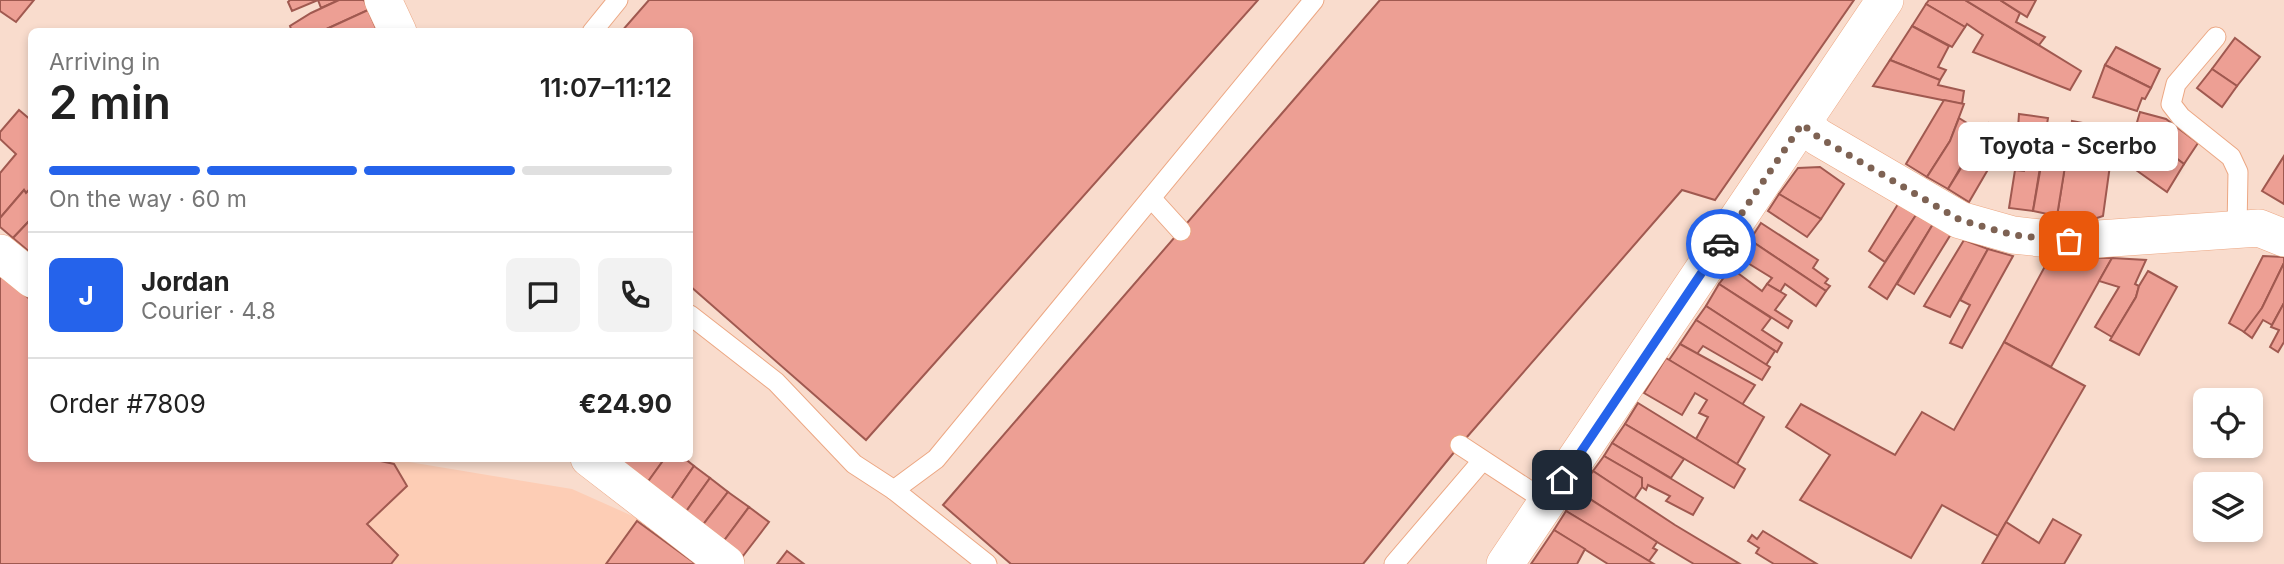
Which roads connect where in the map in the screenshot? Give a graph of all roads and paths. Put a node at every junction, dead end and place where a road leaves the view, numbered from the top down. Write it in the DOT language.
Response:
graph roads {
  1 [pos="383,0"];
  2 [pos="618,0"];
  3 [pos="1314,0"];
  4 [pos="1885,0"];
  5 [pos="396,28"];
  6 [pos="595,28"];
  7 [pos="2216,37"];
  8 [pos="1802,124"];
  9 [pos="1151,198"];
  10 [pos="2237,229"];
  11 [pos="1181,230"];
  12 [pos="2284,238"];
  13 [pos="0,253"];
  14 [pos="28,276"];
  15 [pos="693,317"];
  16 [pos="1460,445"];
  17 [pos="1482,461"];
  18 [pos="594,462"];
  19 [pos="894,490"];
  20 [pos="1547,502"];
  21 [pos="726,564"];
  22 [pos="987,564"];
  23 [pos="1394,564"];
  24 [pos="1505,564"];
  1 -- 5 [label="street"];
  2 -- 6 [label="lane"];
  3 -- 9 [label="lane"];
  4 -- 8 [label="street"];
  7 -- 10 [label="lane"];
  8 -- 10 [label="street"];
  8 -- 20 [label="street"];
  9 -- 11 [label="lane"];
  9 -- 19 [label="lane"];
  10 -- 12 [label="street"];
  13 -- 14 [label="street"];
  15 -- 19 [label="lane"];
  16 -- 17 [label="lane"];
  17 -- 20 [label="lane"];
  17 -- 23 [label="lane"];
  18 -- 21 [label="street"];
  19 -- 22 [label="lane"];
  20 -- 24 [label="street"];
}
